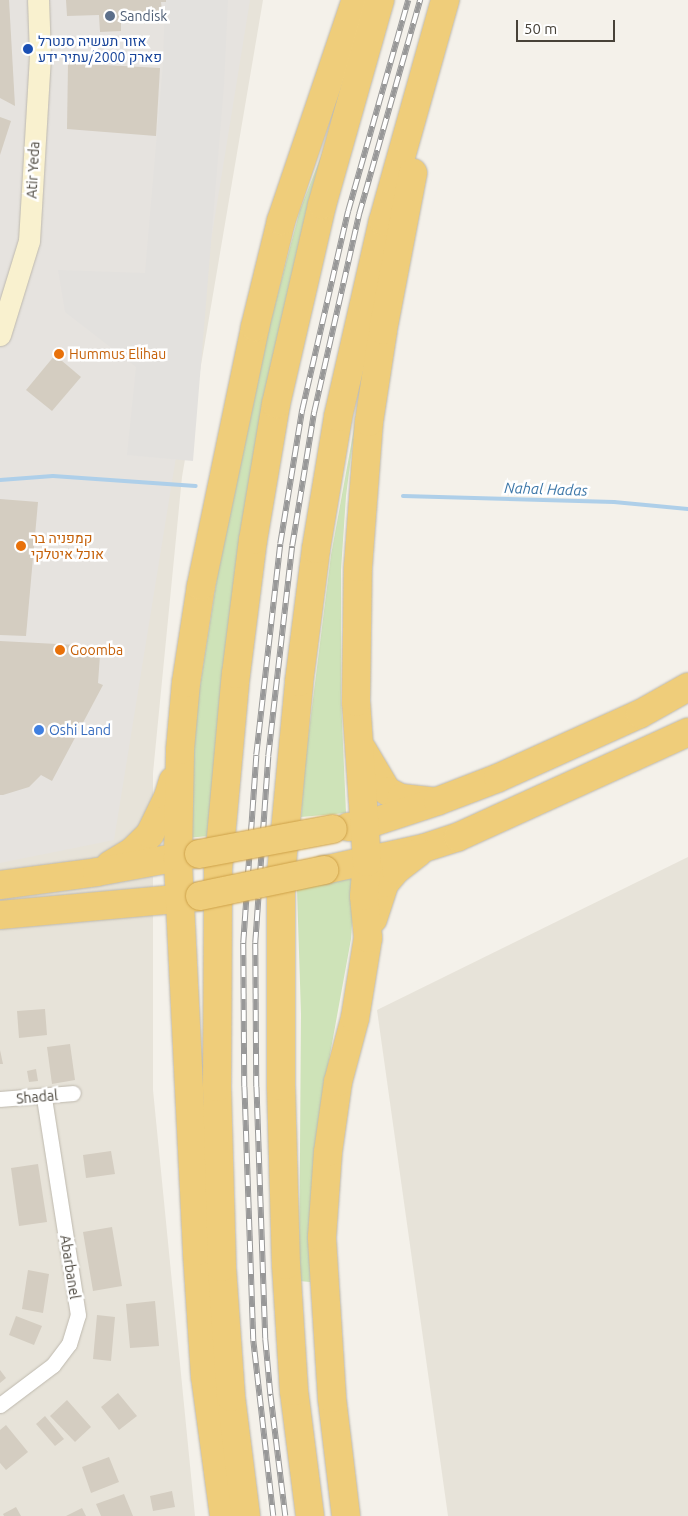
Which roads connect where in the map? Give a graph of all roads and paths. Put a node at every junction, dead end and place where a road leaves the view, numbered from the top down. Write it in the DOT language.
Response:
graph roads {
  1 [pos="38,0"];
  2 [pos="356,0"];
  3 [pos="380,0"];
  4 [pos="446,0"];
  5 [pos="451,0"];
  6 [pos="0,335"];
  7 [pos="688,687"];
  8 [pos="688,732"];
  9 [pos="359,743"];
  10 [pos="180,750"];
  11 [pos="438,801"];
  12 [pos="365,825"];
  13 [pos="424,848"];
  14 [pos="189,855"];
  15 [pos="367,862"];
  16 [pos="98,872"];
  17 [pos="0,885"];
  18 [pos="190,898"];
  19 [pos="49,910"];
  20 [pos="0,914"];
  21 [pos="368,938"];
  22 [pos="182,949"];
  23 [pos="73,1094"];
  24 [pos="44,1097"];
  25 [pos="0,1099"];
  26 [pos="0,1405"];
  27 [pos="224,1516"];
  28 [pos="246,1516"];
  29 [pos="310,1516"];
  30 [pos="346,1516"];
  1 -- 6 [label="street, Atir Yeda"];
  2 -- 10 [label="highway"];
  3 -- 28 [label="highway"];
  4 -- 29 [label="highway"];
  5 -- 9 [label="highway"];
  7 -- 11 [label="highway"];
  8 -- 13 [label="highway"];
  9 -- 11 [label="highway"];
  9 -- 12 [label="highway"];
  10 -- 14 [label="highway"];
  10 -- 16 [label="highway"];
  11 -- 12 [label="highway"];
  12 -- 14 [label="highway, bridge"];
  12 -- 15 [label="highway"];
  13 -- 15 [label="highway"];
  13 -- 21 [label="highway"];
  14 -- 16 [label="highway"];
  14 -- 18 [label="highway"];
  15 -- 18 [label="highway, bridge"];
  15 -- 21 [label="highway"];
  16 -- 17 [label="highway"];
  18 -- 19 [label="highway"];
  18 -- 22 [label="highway"];
  19 -- 20 [label="highway"];
  19 -- 22 [label="highway"];
  21 -- 30 [label="highway"];
  22 -- 27 [label="highway"];
  23 -- 24 [label="street, Shadal"];
  24 -- 25 [label="street, Shadal"];
  24 -- 26 [label="street, Abarbanel"];
}
